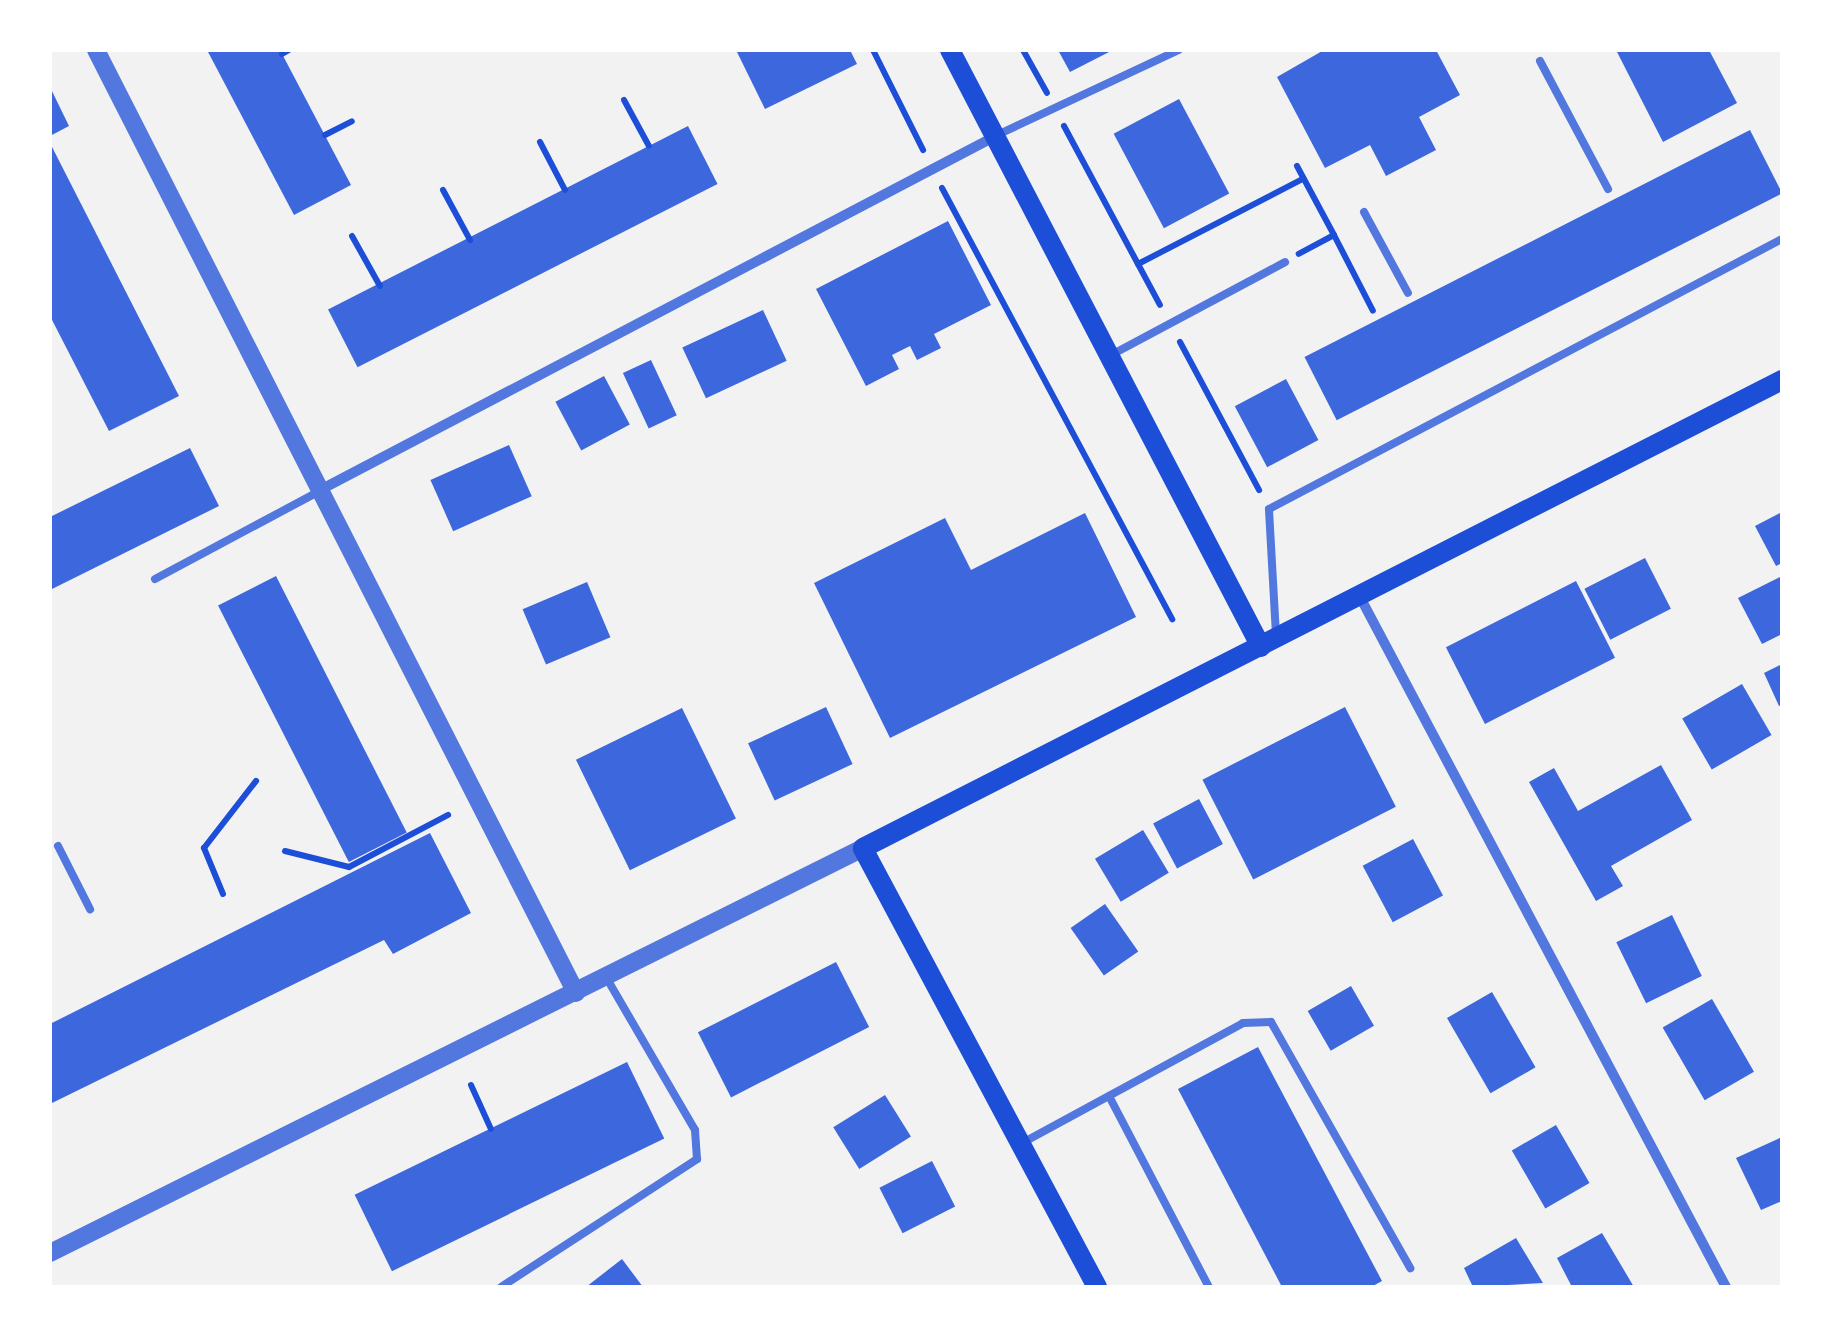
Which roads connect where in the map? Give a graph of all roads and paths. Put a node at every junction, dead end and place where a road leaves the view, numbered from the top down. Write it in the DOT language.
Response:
graph roads {
  1 [pos="96,50"];
  2 [pos="873,50"];
  3 [pos="950,50"];
  4 [pos="1024,50"];
  5 [pos="1179,50"];
  6 [pos="1540,61"];
  7 [pos="624,100"];
  8 [pos="1057,113"];
  9 [pos="352,121"];
  10 [pos="325,135"];
  11 [pos="995,136"];
  12 [pos="540,142"];
  13 [pos="649,146"];
  14 [pos="1297,166"];
  15 [pos="932,169"];
  16 [pos="1303,179"];
  17 [pos="1608,189"];
  18 [pos="444,190"];
  19 [pos="565,190"];
  20 [pos="1364,212"];
  21 [pos="352,236"];
  22 [pos="1334,236"];
  23 [pos="1782,238"];
  24 [pos="470,240"];
  25 [pos="1285,262"];
  26 [pos="1138,264"];
  27 [pos="380,286"];
  28 [pos="1408,293"];
  29 [pos="1373,311"];
  30 [pos="1170,323"];
  31 [pos="1109,356"];
  32 [pos="1782,380"];
  33 [pos="322,489"];
  34 [pos="1270,508"];
  35 [pos="155,579"];
  36 [pos="1360,596"];
  37 [pos="1172,619"];
  38 [pos="1269,643"];
  39 [pos="256,781"];
  40 [pos="448,815"];
  41 [pos="58,846"];
  42 [pos="862,848"];
  43 [pos="285,851"];
  44 [pos="222,894"];
  45 [pos="90,909"];
  46 [pos="606,978"];
  47 [pos="576,994"];
  48 [pos="471,1086"];
  49 [pos="1109,1096"];
  50 [pos="491,1129"];
  51 [pos="1020,1144"];
  52 [pos="50,1252"];
  53 [pos="1410,1268"];
  54 [pos="501,1287"];
  55 [pos="1097,1287"];
  56 [pos="1209,1287"];
  57 [pos="1726,1287"];
  1 -- 33 [label="street"];
  2 -- 15 [label="path"];
  3 -- 11 [label="main road"];
  4 -- 8 [label="path"];
  5 -- 8 [label="lane"];
  6 -- 17 [label="lane"];
  7 -- 13 [label="path"];
  8 -- 11 [label="lane"];
  8 -- 26 [label="path"];
  9 -- 10 [label="path"];
  11 -- 15 [label="street"];
  11 -- 31 [label="main road"];
  12 -- 19 [label="path"];
  14 -- 16 [label="path"];
  15 -- 33 [label="street"];
  15 -- 37 [label="path"];
  16 -- 22 [label="path"];
  16 -- 26 [label="path"];
  18 -- 24 [label="path"];
  20 -- 28 [label="lane"];
  21 -- 27 [label="path"];
  22 -- 25 [label="path"];
  22 -- 29 [label="path"];
  23 -- 34 [label="lane"];
  25 -- 30 [label="lane"];
  26 -- 30 [label="path"];
  30 -- 31 [label="lane"];
  30 -- 34 [label="path"];
  31 -- 38 [label="main road"];
  32 -- 36 [label="main road"];
  33 -- 35 [label="lane"];
  33 -- 47 [label="street"];
  34 -- 38 [label="lane"];
  36 -- 38 [label="main road"];
  36 -- 57 [label="street"];
  38 -- 42 [label="main road"];
  39 -- 44 [label="path"];
  40 -- 43 [label="path"];
  41 -- 45 [label="lane"];
  42 -- 46 [label="street"];
  42 -- 51 [label="main road"];
  46 -- 47 [label="street"];
  46 -- 54 [label="lane"];
  47 -- 52 [label="street"];
  48 -- 50 [label="path"];
  49 -- 51 [label="lane"];
  49 -- 53 [label="lane"];
  49 -- 56 [label="lane"];
  51 -- 55 [label="main road"];
}
